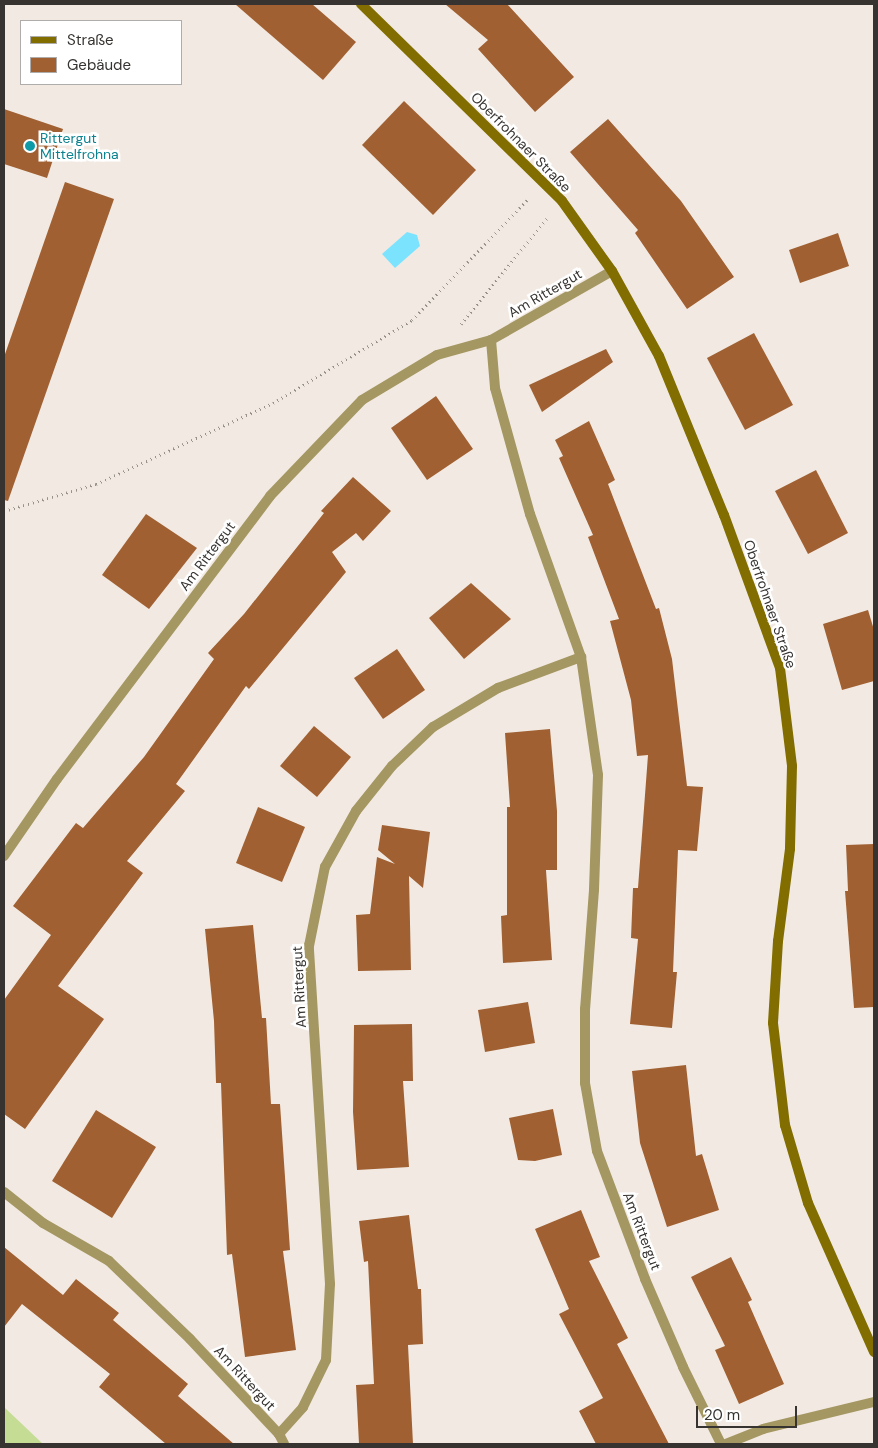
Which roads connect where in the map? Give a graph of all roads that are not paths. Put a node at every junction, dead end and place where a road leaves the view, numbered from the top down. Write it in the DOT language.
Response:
graph roads {
  1 [pos="361,4"];
  2 [pos="612,271"];
  3 [pos="491,340"];
  4 [pos="581,658"];
  5 [pos="4,856"];
  6 [pos="4,1192"];
  7 [pos="874,1352"];
  8 [pos="874,1402"];
  9 [pos="279,1434"];
  10 [pos="284,1444"];
  11 [pos="721,1444"];
  12 [pos="726,1444"];
  1 -- 2 [label="street, Oberfrohnaer Straße"];
  2 -- 3 [label="street, Am Rittergut"];
  2 -- 7 [label="street, Oberfrohnaer Straße"];
  3 -- 4 [label="street, Am Rittergut"];
  3 -- 5 [label="street, Am Rittergut"];
  4 -- 9 [label="street, Am Rittergut"];
  4 -- 11 [label="street, Am Rittergut"];
  6 -- 9 [label="street, Am Rittergut"];
  8 -- 12 [label="street"];
  9 -- 10 [label="street, Am Rittergut"];
}
